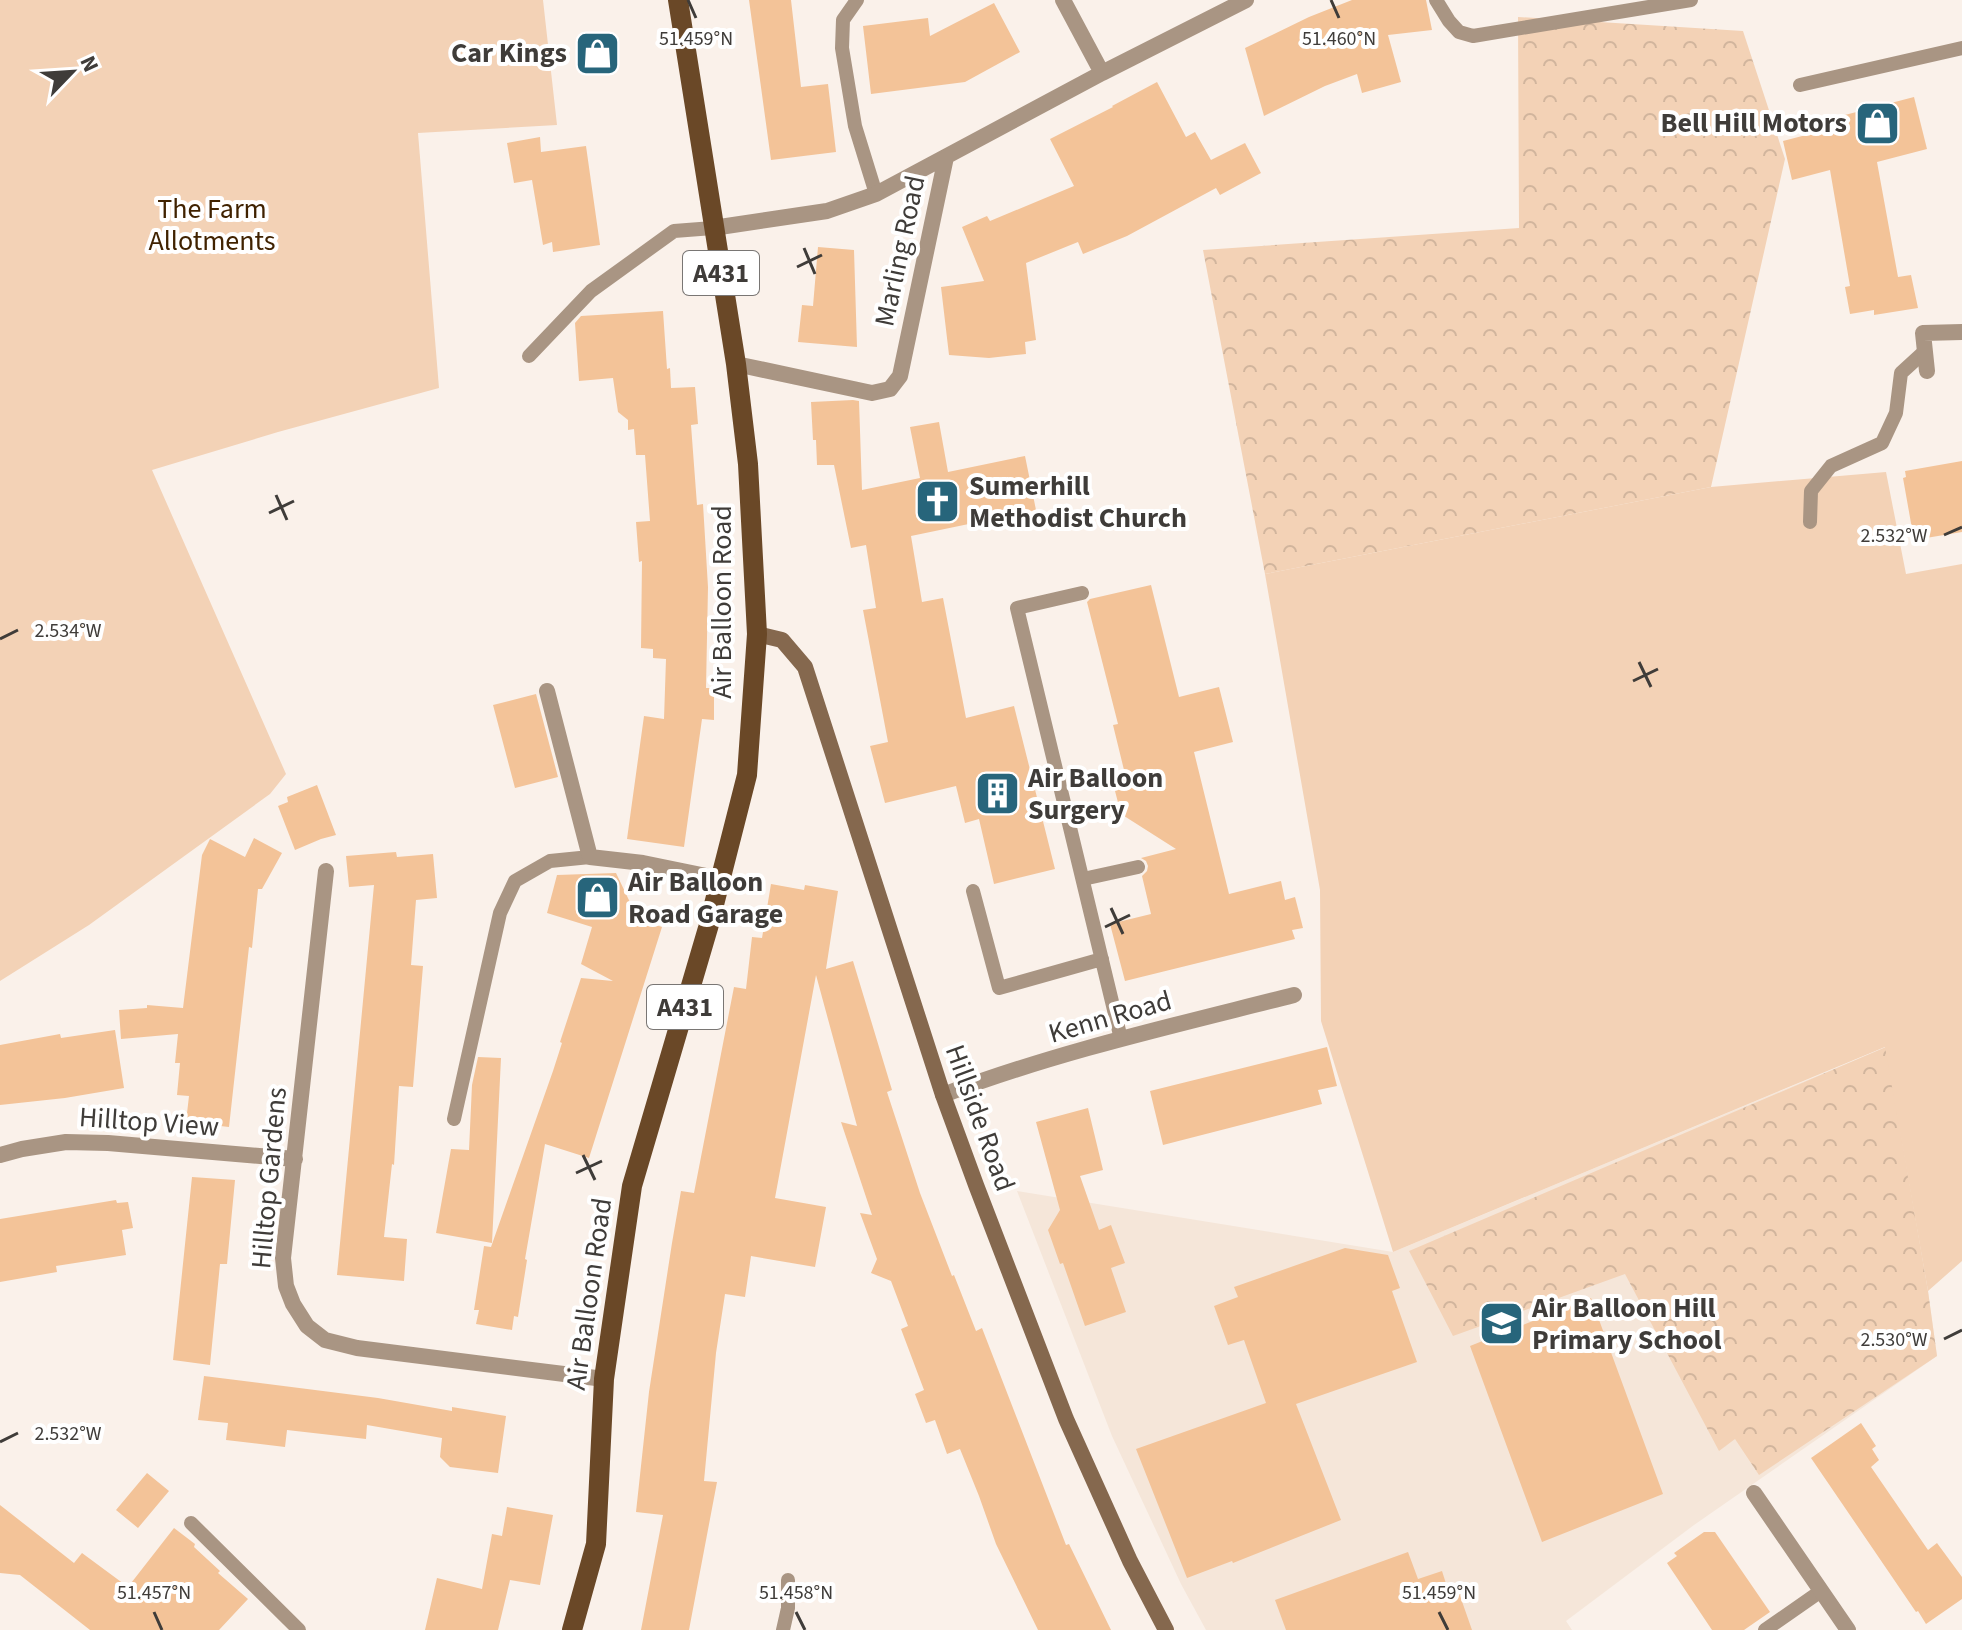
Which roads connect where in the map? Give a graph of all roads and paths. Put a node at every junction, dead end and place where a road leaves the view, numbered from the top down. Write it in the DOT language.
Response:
graph roads {
  1 [pos="678,0"];
  2 [pos="857,0"];
  3 [pos="1063,0"];
  4 [pos="1246,0"];
  5 [pos="1436,0"];
  6 [pos="1691,0"];
  7 [pos="1962,48"];
  8 [pos="1102,73"];
  9 [pos="1800,85"];
  10 [pos="946,157"];
  11 [pos="876,194"];
  12 [pos="713,228"];
  13 [pos="1962,332"];
  14 [pos="1924,352"];
  15 [pos="529,356"];
  16 [pos="736,364"];
  17 [pos="1927,371"];
  18 [pos="1810,522"];
  19 [pos="1082,593"];
  20 [pos="757,634"];
  21 [pos="547,691"];
  22 [pos="590,857"];
  23 [pos="1138,867"];
  24 [pos="326,871"];
  25 [pos="721,879"];
  26 [pos="1083,879"];
  27 [pos="973,891"];
  28 [pos="1102,959"];
  29 [pos="1294,995"];
  30 [pos="1121,1039"];
  31 [pos="943,1095"];
  32 [pos="454,1119"];
  33 [pos="0,1155"];
  34 [pos="295,1159"];
  35 [pos="604,1379"];
  36 [pos="1754,1493"];
  37 [pos="191,1523"];
  38 [pos="788,1580"];
  39 [pos="1821,1591"];
  40 [pos="299,1630"];
  41 [pos="572,1630"];
  42 [pos="783,1630"];
  43 [pos="1166,1630"];
  44 [pos="1765,1630"];
  45 [pos="1848,1630"];
  1 -- 12 [label="main road, A431"];
  2 -- 11 [label="lane"];
  3 -- 8 [label="street"];
  4 -- 8 [label="street, Marling Road"];
  5 -- 6 [label="lane"];
  7 -- 9 [label="lane"];
  8 -- 10 [label="street, Marling Road"];
  10 -- 11 [label="street"];
  10 -- 16 [label="street, Marling Road"];
  11 -- 12 [label="street"];
  12 -- 15 [label="lane"];
  12 -- 16 [label="main road, A431"];
  13 -- 14 [label="street"];
  14 -- 17 [label="street"];
  14 -- 18 [label="lane"];
  16 -- 20 [label="main road, Air Balloon Road / A431"];
  19 -- 26 [label="lane"];
  20 -- 25 [label="main road, Air Balloon Road / A431"];
  20 -- 31 [label="street, Hillside Road"];
  21 -- 22 [label="street"];
  22 -- 25 [label="street"];
  22 -- 32 [label="lane"];
  23 -- 26 [label="lane"];
  24 -- 34 [label="street, Hilltop Gardens"];
  25 -- 35 [label="main road, Air Balloon Road / A431"];
  26 -- 28 [label="lane"];
  27 -- 28 [label="lane"];
  28 -- 30 [label="lane"];
  29 -- 30 [label="street, Kenn Road"];
  30 -- 31 [label="street, Kenn Road"];
  31 -- 43 [label="street, Hillside Road"];
  33 -- 34 [label="street, Hilltop View"];
  34 -- 35 [label="street, Hilltop Gardens"];
  35 -- 41 [label="main road, Air Balloon Road / A431"];
  36 -- 39 [label="street"];
  37 -- 40 [label="lane"];
  38 -- 42 [label="lane"];
  39 -- 44 [label="lane"];
  39 -- 45 [label="street"];
}
